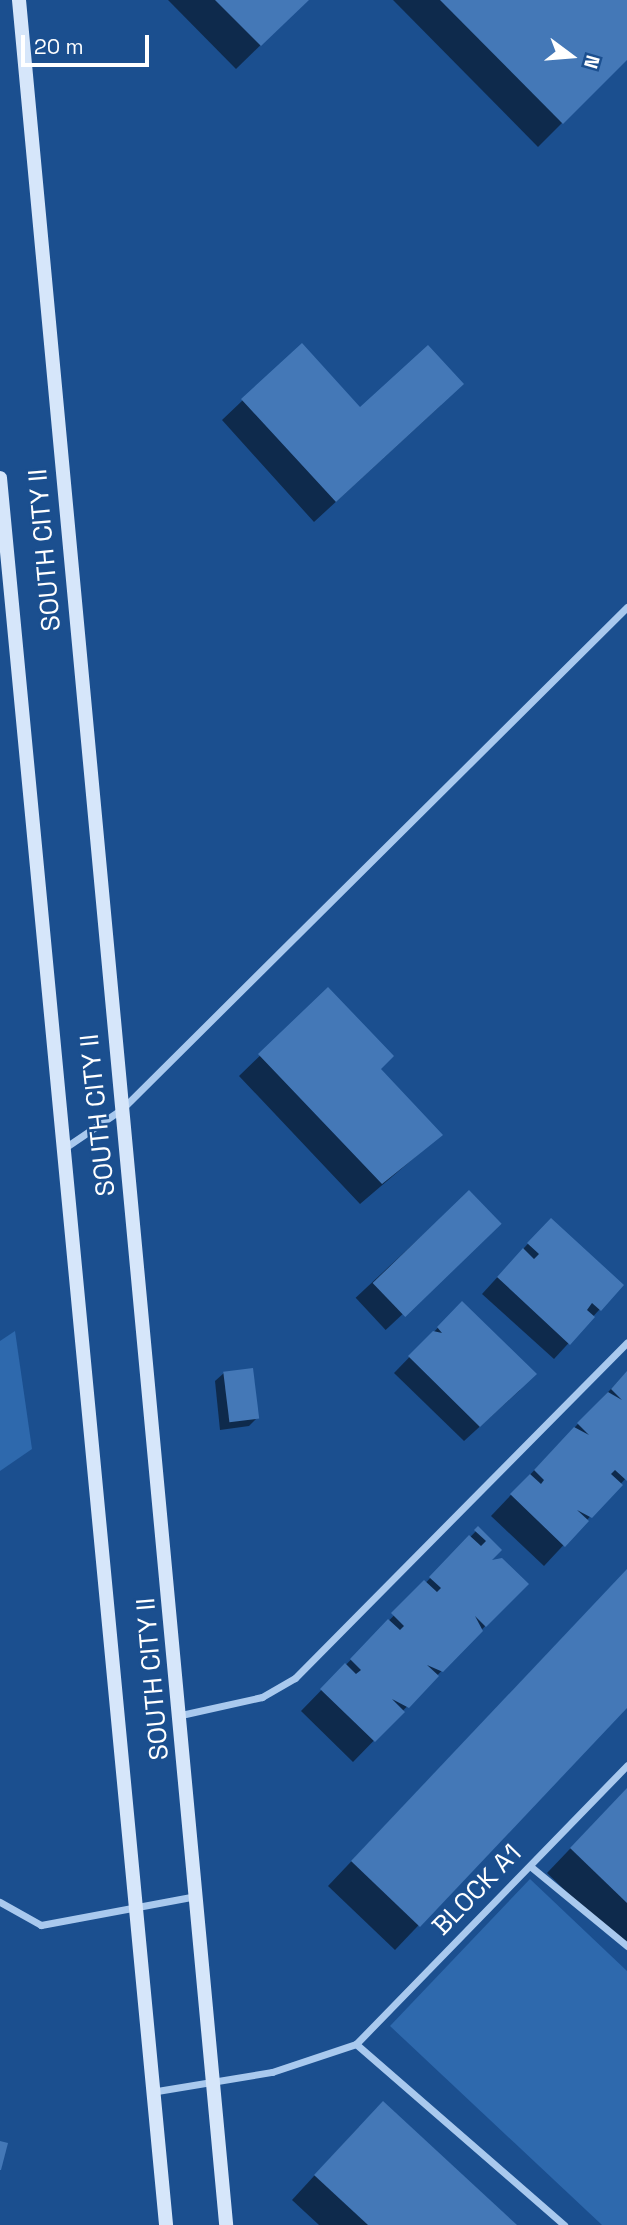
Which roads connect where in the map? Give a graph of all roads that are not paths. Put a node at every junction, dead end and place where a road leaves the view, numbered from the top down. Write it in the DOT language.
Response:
graph roads {
  1 [pos="19,0"];
  2 [pos="0,478"];
  3 [pos="627,607"];
  4 [pos="122,1109"];
  5 [pos="59,1152"];
  6 [pos="627,1342"];
  7 [pos="181,1715"];
  8 [pos="627,1765"];
  9 [pos="530,1866"];
  10 [pos="196,1896"];
  11 [pos="0,1902"];
  12 [pos="132,1907"];
  13 [pos="627,1946"];
  14 [pos="356,2045"];
  15 [pos="213,2083"];
  16 [pos="150,2092"];
  17 [pos="166,2225"];
  18 [pos="226,2225"];
  19 [pos="564,2225"];
  1 -- 4 [label="main road, SOUTH CITY II"];
  2 -- 5 [label="main road, SOUTH CITY II"];
  3 -- 4 [label="street"];
  4 -- 5 [label="street"];
  4 -- 7 [label="main road, SOUTH CITY II"];
  5 -- 12 [label="main road, SOUTH CITY II"];
  6 -- 7 [label="street"];
  7 -- 10 [label="main road, SOUTH CITY II"];
  8 -- 9 [label="street, BLOCK A1"];
  9 -- 13 [label="street"];
  9 -- 14 [label="street, BLOCK A1"];
  10 -- 12 [label="street"];
  10 -- 15 [label="main road, SOUTH CITY II"];
  11 -- 12 [label="street"];
  12 -- 16 [label="main road, SOUTH CITY II"];
  14 -- 15 [label="street"];
  14 -- 19 [label="street"];
  15 -- 16 [label="street"];
  15 -- 18 [label="main road, SOUTH CITY II"];
  16 -- 17 [label="main road, SOUTH CITY II"];
}
